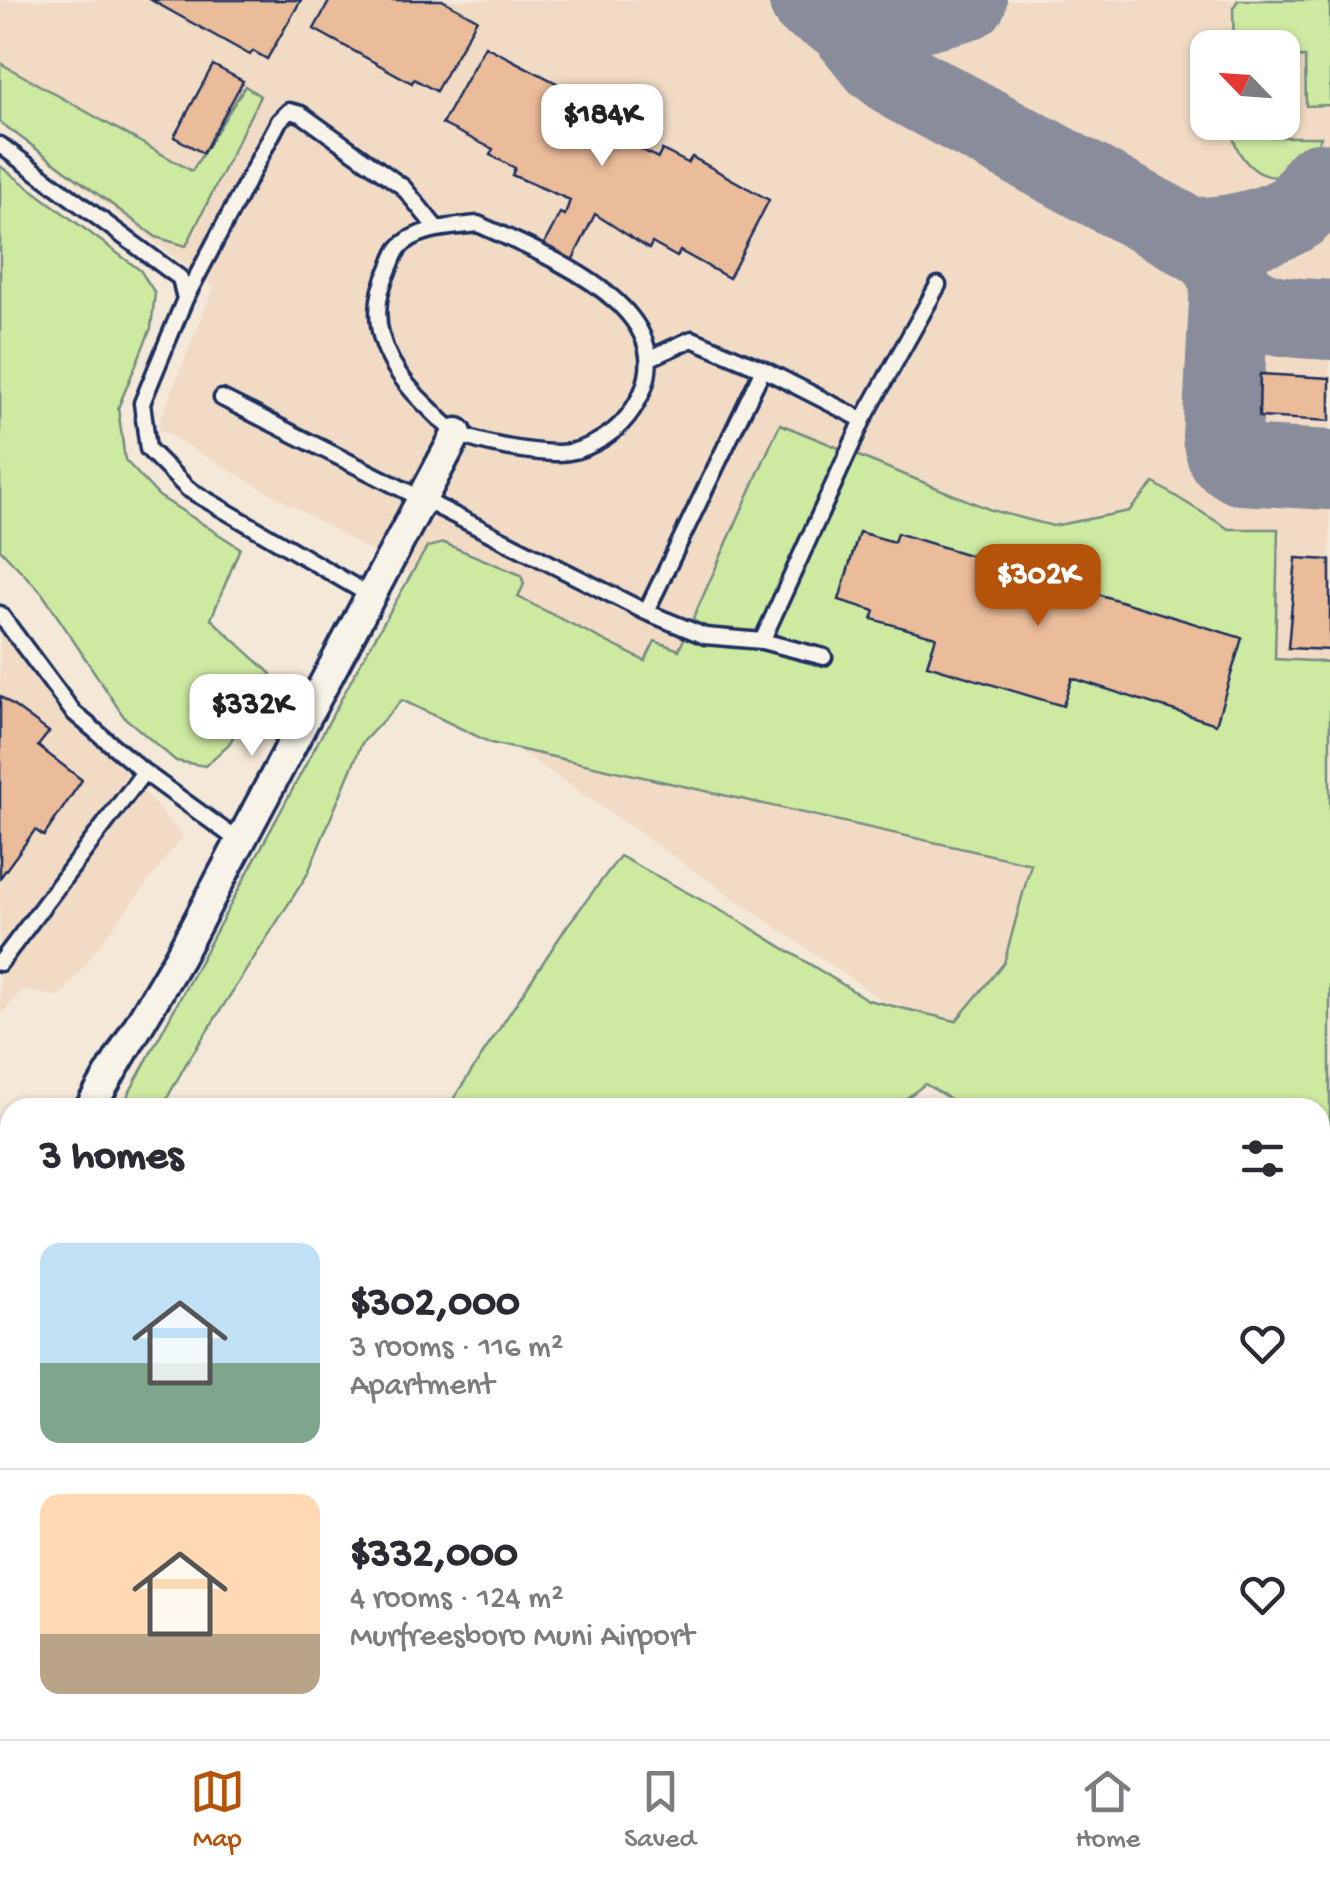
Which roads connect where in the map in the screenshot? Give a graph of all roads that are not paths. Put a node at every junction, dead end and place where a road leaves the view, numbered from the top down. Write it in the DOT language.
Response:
graph roads {
  1 [pos="0,145"];
  2 [pos="436,229"];
  3 [pos="938,285"];
  4 [pos="186,298"];
  5 [pos="650,358"];
  6 [pos="763,369"];
  7 [pos="222,398"];
  8 [pos="863,420"];
  9 [pos="457,434"];
  10 [pos="423,502"];
  11 [pos="371,596"];
  12 [pos="646,612"];
  13 [pos="0,614"];
  14 [pos="762,641"];
  15 [pos="824,657"];
  16 [pos="144,772"];
  17 [pos="240,842"];
  18 [pos="0,963"];
  19 [pos="96,1098"];
  1 -- 4 [label="lane"];
  2 -- 4 [label="lane"];
  2 -- 5 [label="lane"];
  2 -- 9 [label="lane"];
  3 -- 8 [label="lane"];
  4 -- 11 [label="lane"];
  5 -- 6 [label="lane"];
  5 -- 9 [label="lane"];
  6 -- 8 [label="lane"];
  6 -- 12 [label="lane"];
  7 -- 10 [label="lane"];
  8 -- 14 [label="lane"];
  9 -- 10 [label="street"];
  10 -- 11 [label="street"];
  10 -- 12 [label="lane"];
  11 -- 17 [label="street"];
  12 -- 14 [label="lane"];
  13 -- 16 [label="lane"];
  14 -- 15 [label="lane"];
  16 -- 17 [label="lane"];
  16 -- 18 [label="lane"];
  17 -- 19 [label="street"];
}
